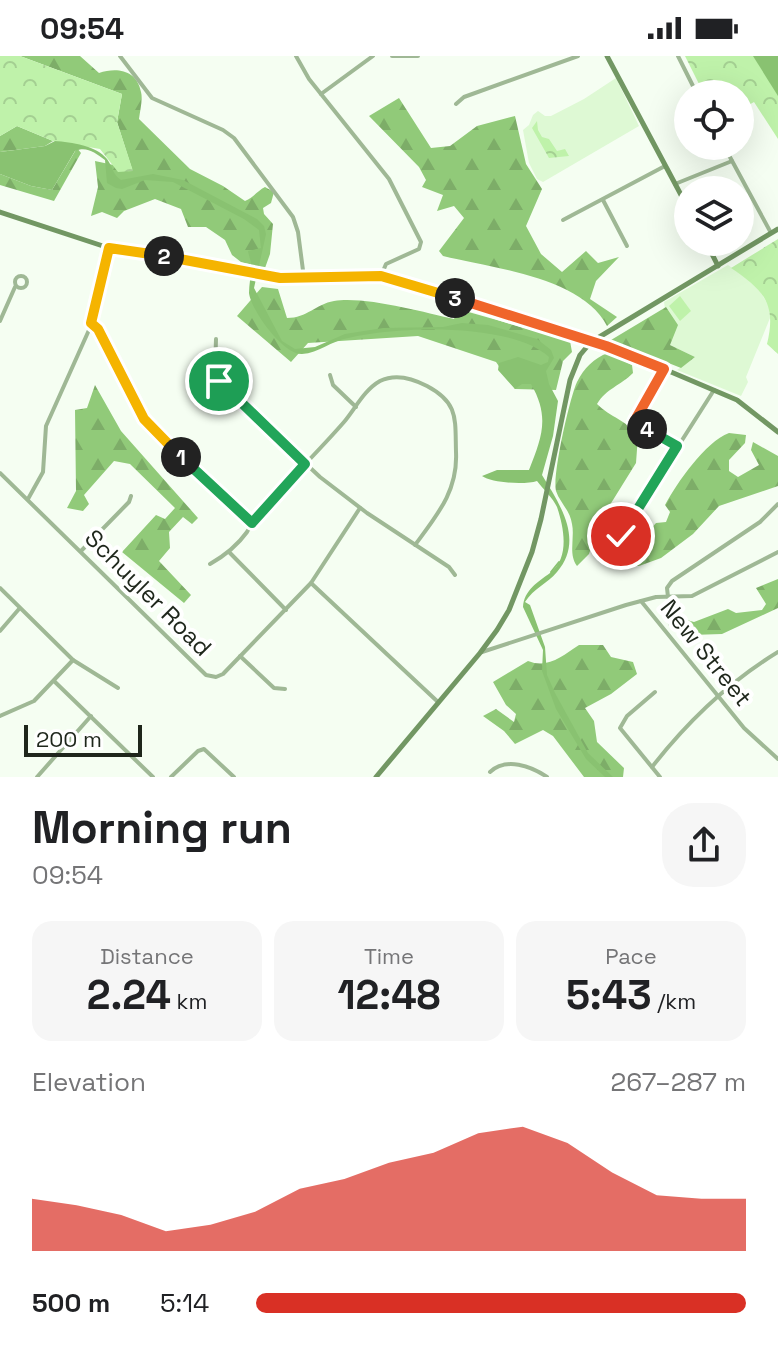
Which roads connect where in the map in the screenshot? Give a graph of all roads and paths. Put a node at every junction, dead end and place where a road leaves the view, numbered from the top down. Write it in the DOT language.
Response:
graph roads {
  1 [pos="120,56"];
  2 [pos="296,56"];
  3 [pos="373,56"];
  4 [pos="392,56"];
  5 [pos="418,56"];
  6 [pos="578,56"];
  7 [pos="607,56"];
  8 [pos="678,56"];
  9 [pos="690,80"];
  10 [pos="321,94"];
  11 [pos="456,104"];
  12 [pos="732,161"];
  13 [pos="665,166"];
  14 [pos="695,176"];
  15 [pos="674,182"];
  16 [pos="603,200"];
  17 [pos="0,212"];
  18 [pos="563,220"];
  19 [pos="778,229"];
  20 [pos="771,233"];
  21 [pos="627,246"];
  22 [pos="109,248"];
  23 [pos="713,256"];
  24 [pos="718,266"];
  25 [pos="381,276"];
  26 [pos="304,278"];
  27 [pos="16,286"];
  28 [pos="0,321"];
  29 [pos="91,323"];
  30 [pos="606,333"];
  31 [pos="216,339"];
  32 [pos="591,342"];
  33 [pos="609,348"];
  34 [pos="664,369"];
  35 [pos="330,375"];
  36 [pos="714,390"];
  37 [pos="356,407"];
  38 [pos="778,432"];
  39 [pos="677,446"];
  40 [pos="305,464"];
  41 [pos="0,473"];
  42 [pos="131,496"];
  43 [pos="28,499"];
  44 [pos="778,504"];
  45 [pos="360,508"];
  46 [pos="252,523"];
  47 [pos="621,536"];
  48 [pos="415,545"];
  49 [pos="81,551"];
  50 [pos="228,552"];
  51 [pos="778,552"];
  52 [pos="210,564"];
  53 [pos="455,575"];
  54 [pos="311,583"];
  55 [pos="0,588"];
  56 [pos="668,597"];
  57 [pos="641,601"];
  58 [pos="20,608"];
  59 [pos="286,610"];
  60 [pos="0,631"];
  61 [pos="778,652"];
  62 [pos="480,653"];
  63 [pos="240,656"];
  64 [pos="73,660"];
  65 [pos="54,681"];
  66 [pos="118,688"];
  67 [pos="285,689"];
  68 [pos="655,692"];
  69 [pos="716,696"];
  70 [pos="438,702"];
  71 [pos="0,716"];
  72 [pos="91,716"];
  73 [pos="778,759"];
  74 [pos="652,767"];
  75 [pos="490,772"];
  76 [pos="37,777"];
  77 [pos="153,777"];
  78 [pos="171,777"];
  79 [pos="234,777"];
  80 [pos="376,777"];
  81 [pos="547,777"];
  82 [pos="660,777"];
  1 -- 26 [label="street"];
  2 -- 10 [label="street"];
  3 -- 10 [label="street"];
  4 -- 5 [label="street"];
  6 -- 11 [label="street"];
  7 -- 13 [label="main road"];
  8 -- 9 [label="street"];
  10 -- 25 [label="street"];
  12 -- 14 [label="street"];
  12 -- 20 [label="street"];
  13 -- 15 [label="main road"];
  13 -- 16 [label="street"];
  16 -- 18 [label="street"];
  16 -- 21 [label="street"];
  17 -- 22 [label="main road"];
  19 -- 20 [label="main road"];
  20 -- 24 [label="main road"];
  22 -- 26 [label="main road"];
  22 -- 29 [label="street"];
  23 -- 24 [label="main road"];
  24 -- 30 [label="main road"];
  25 -- 26 [label="main road"];
  25 -- 32 [label="main road"];
  27 -- 28 [label="street"];
  29 -- 43 [label="street"];
  29 -- 46 [label="street"];
  30 -- 32 [label="main road"];
  30 -- 33 [label="main road"];
  31 -- 40 [label="street"];
  32 -- 33 [label="main road"];
  32 -- 62 [label="main road"];
  33 -- 34 [label="main road"];
  34 -- 36 [label="main road"];
  34 -- 39 [label="street"];
  35 -- 37 [label="street"];
  36 -- 38 [label="main road"];
  36 -- 39 [label="street"];
  37 -- 40 [label="street"];
  37 -- 48 [label="street"];
  39 -- 47 [label="street"];
  40 -- 45 [label="street"];
  40 -- 46 [label="street"];
  41 -- 43 [label="street, Schuyler Road"];
  42 -- 49 [label="street"];
  43 -- 49 [label="street, Schuyler Road"];
  44 -- 56 [label="street"];
  45 -- 48 [label="street"];
  45 -- 54 [label="street, Schuyler Road"];
  46 -- 50 [label="street"];
  48 -- 53 [label="street"];
  49 -- 63 [label="street, Schuyler Road"];
  50 -- 52 [label="street"];
  50 -- 59 [label="street"];
  51 -- 56 [label="street"];
  54 -- 59 [label="street, Schuyler Road"];
  54 -- 70 [label="street"];
  55 -- 58 [label="street"];
  56 -- 57 [label="street"];
  57 -- 62 [label="street"];
  57 -- 69 [label="street, New Street"];
  58 -- 60 [label="street"];
  58 -- 64 [label="street"];
  59 -- 63 [label="street, Schuyler Road"];
  61 -- 69 [label="street"];
  62 -- 70 [label="main road"];
  63 -- 67 [label="street"];
  64 -- 65 [label="street"];
  64 -- 66 [label="street"];
  65 -- 71 [label="street"];
  65 -- 72 [label="street"];
  68 -- 74 [label="street"];
  69 -- 73 [label="street, New Street"];
  69 -- 74 [label="street"];
  70 -- 80 [label="main road"];
  72 -- 76 [label="street"];
  72 -- 77 [label="street"];
  74 -- 82 [label="street"];
  75 -- 81 [label="street"];
  78 -- 79 [label="street"];
}
